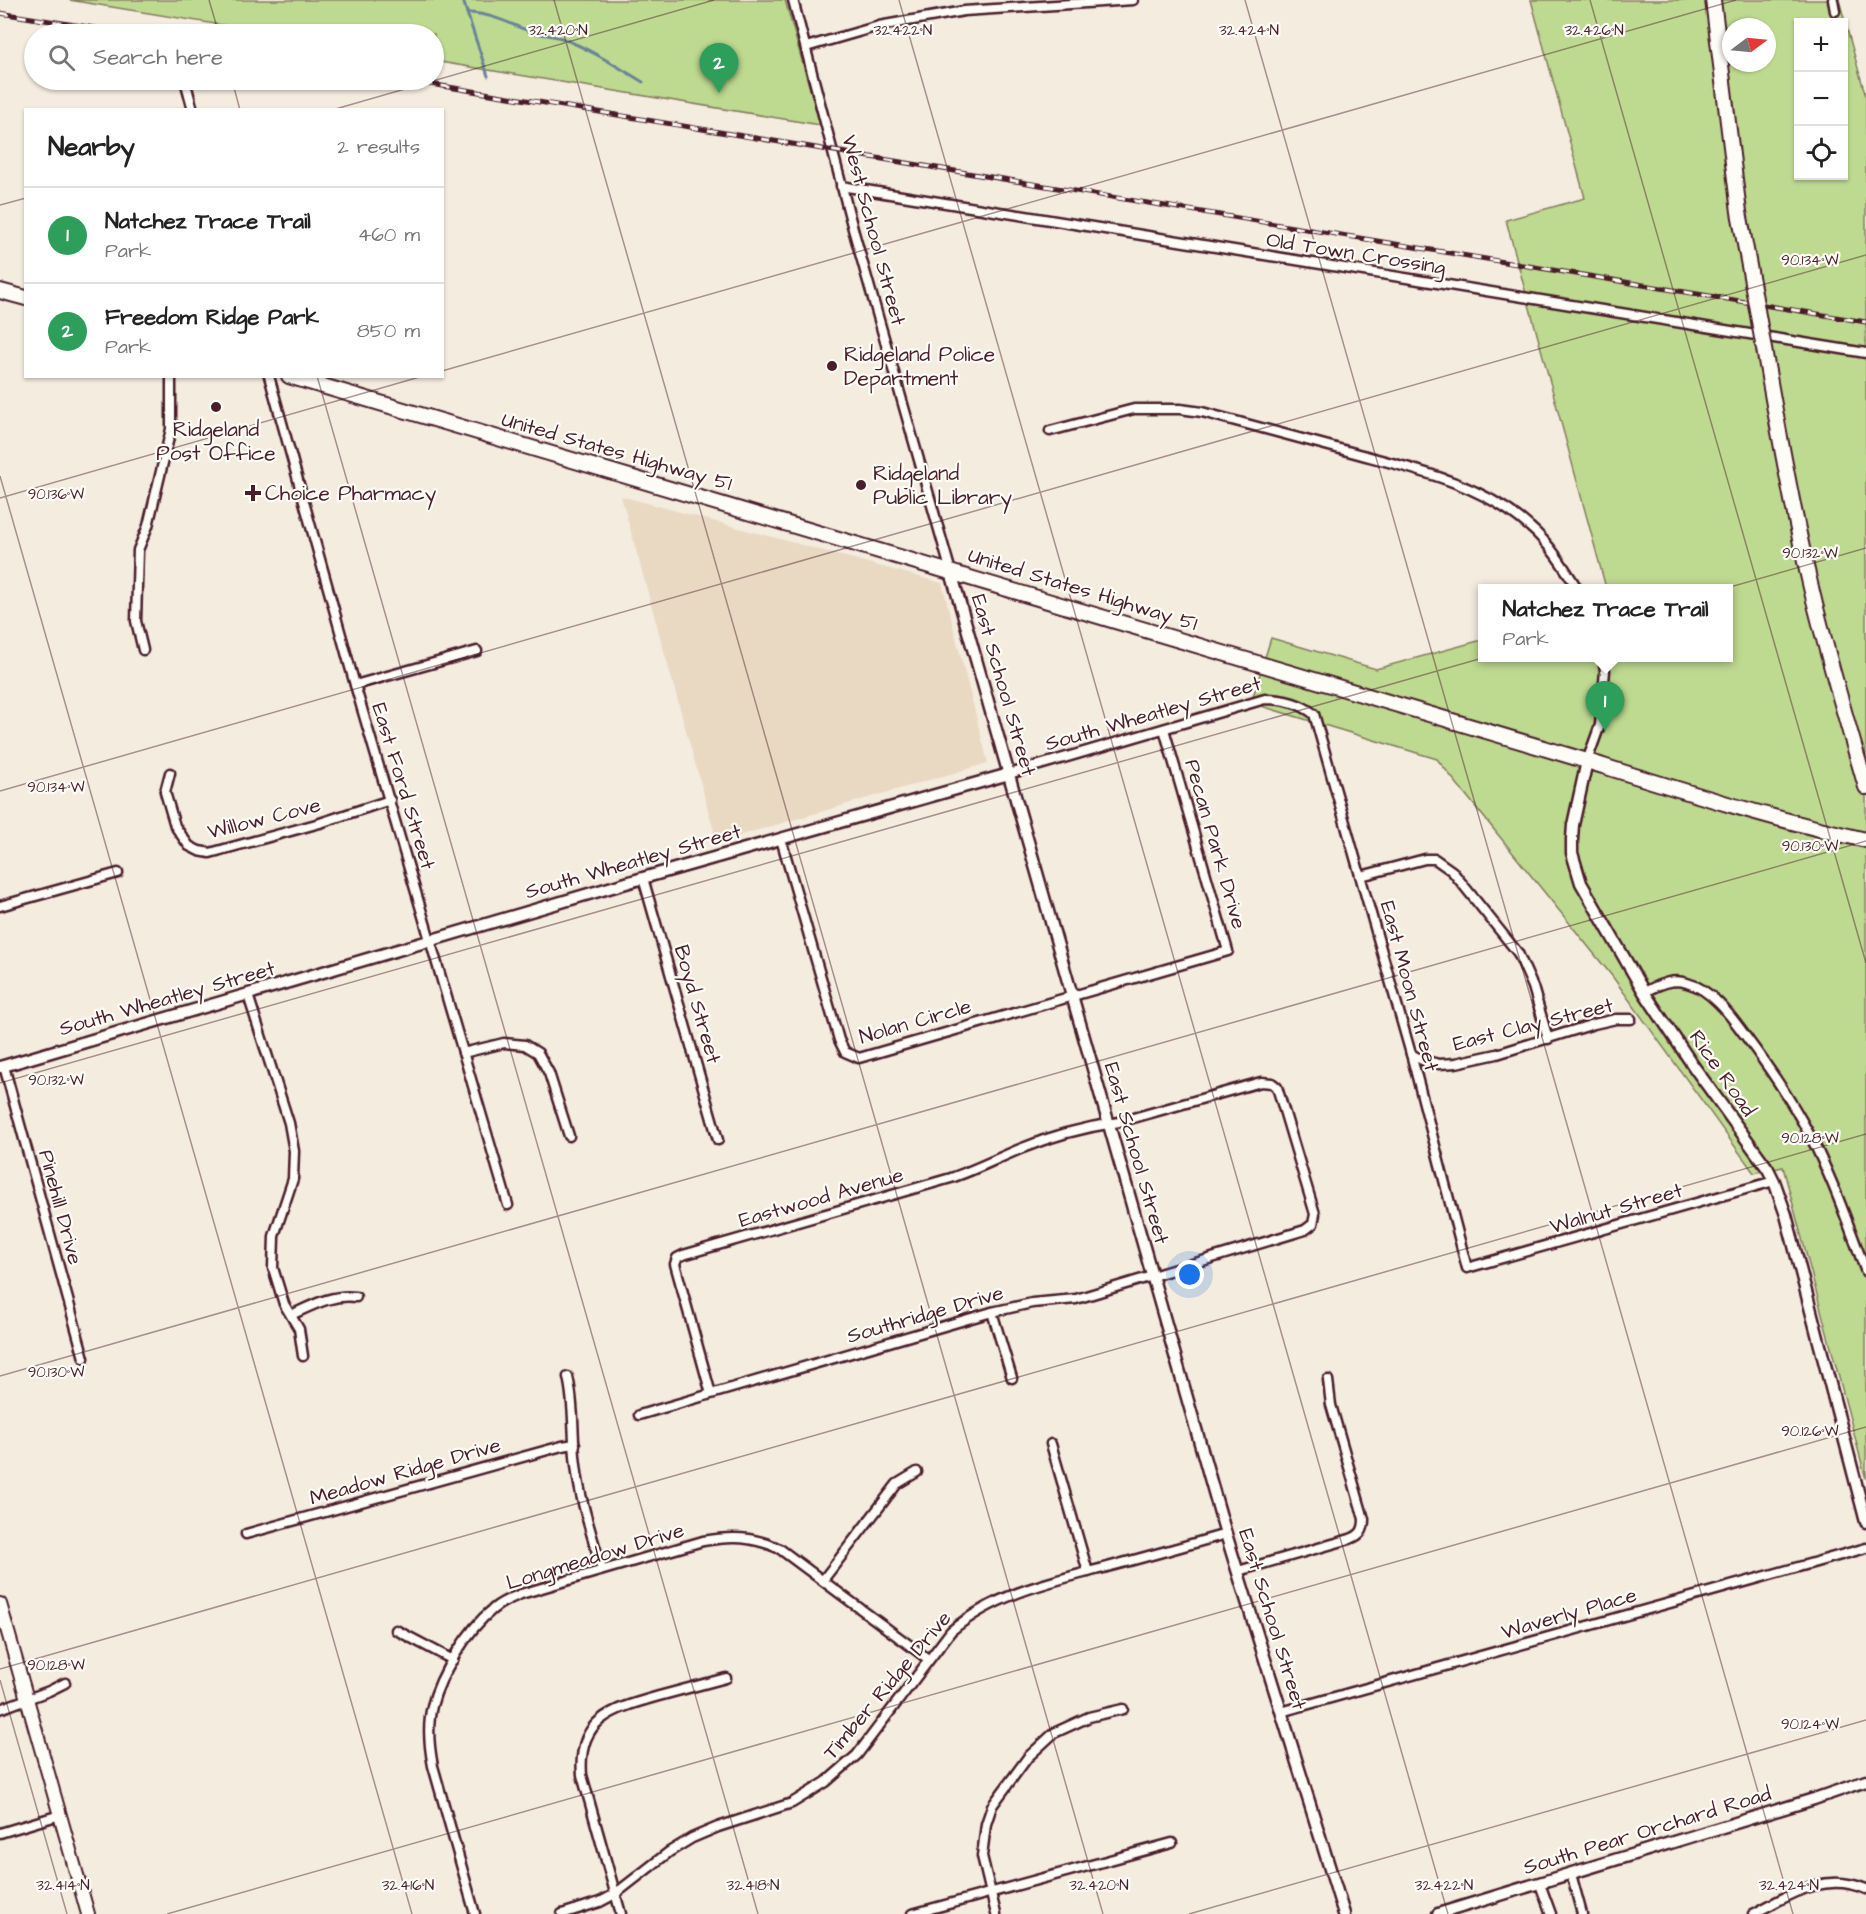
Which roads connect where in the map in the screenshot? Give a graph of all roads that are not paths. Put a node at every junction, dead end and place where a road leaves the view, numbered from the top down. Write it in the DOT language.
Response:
graph roads {
  1 [pos="793,0"];
  2 [pos="1133,0"];
  3 [pos="1713,0"];
  4 [pos="1833,0"];
  5 [pos="1835,11"];
  6 [pos="806,47"];
  7 [pos="188,90"];
  8 [pos="192,108"];
  9 [pos="842,186"];
  10 [pos="0,291"];
  11 [pos="24,297"];
  12 [pos="1866,353"];
  13 [pos="171,378"];
  14 [pos="270,378"];
  15 [pos="297,378"];
  16 [pos="1050,431"];
  17 [pos="951,572"];
  18 [pos="1574,584"];
  19 [pos="143,650"];
  20 [pos="477,651"];
  21 [pos="1604,662"];
  22 [pos="355,686"];
  23 [pos="1314,714"];
  24 [pos="1164,729"];
  25 [pos="1587,761"];
  26 [pos="170,773"];
  27 [pos="1009,774"];
  28 [pos="1866,787"];
  29 [pos="390,800"];
  30 [pos="781,838"];
  31 [pos="1866,840"];
  32 [pos="118,873"];
  33 [pos="1361,876"];
  34 [pos="643,878"];
  35 [pos="0,906"];
  36 [pos="431,940"];
  37 [pos="1644,992"];
  38 [pos="248,995"];
  39 [pos="1072,995"];
  40 [pos="1631,1019"];
  41 [pos="1548,1039"];
  42 [pos="463,1053"];
  43 [pos="1411,1054"];
  44 [pos="2,1067"];
  45 [pos="1109,1124"];
  46 [pos="568,1136"];
  47 [pos="718,1140"];
  48 [pos="1774,1181"];
  49 [pos="508,1205"];
  50 [pos="1467,1268"];
  51 [pos="1866,1272"];
  52 [pos="1152,1276"];
  53 [pos="356,1298"];
  54 [pos="992,1312"];
  55 [pos="291,1315"];
  56 [pos="303,1356"];
  57 [pos="84,1358"];
  58 [pos="568,1377"];
  59 [pos="1012,1378"];
  60 [pos="1328,1380"];
  61 [pos="711,1395"];
  62 [pos="639,1415"];
  63 [pos="575,1444"];
  64 [pos="1051,1444"];
  65 [pos="917,1472"];
  66 [pos="1866,1522"];
  67 [pos="246,1534"];
  68 [pos="1226,1534"];
  69 [pos="1866,1548"];
  70 [pos="602,1570"];
  71 [pos="1238,1571"];
  72 [pos="1088,1572"];
  73 [pos="823,1580"];
  74 [pos="0,1604"];
  75 [pos="396,1630"];
  76 [pos="928,1659"];
  77 [pos="453,1660"];
  78 [pos="726,1678"];
  79 [pos="65,1683"];
  80 [pos="27,1699"];
  81 [pos="1123,1708"];
  82 [pos="0,1709"];
  83 [pos="1281,1712"];
  84 [pos="1866,1781"];
  85 [pos="60,1815"];
  86 [pos="0,1833"];
  87 [pos="1172,1843"];
  88 [pos="1571,1874"];
  89 [pos="1540,1884"];
  90 [pos="1866,1889"];
  91 [pos="989,1892"];
  92 [pos="615,1894"];
  93 [pos="88,1914"];
  94 [pos="475,1914"];
  95 [pos="562,1914"];
  96 [pos="621,1914"];
  97 [pos="912,1914"];
  98 [pos="996,1914"];
  99 [pos="1344,1914"];
  100 [pos="1438,1914"];
  101 [pos="1551,1914"];
  102 [pos="1582,1914"];
  103 [pos="1753,1914"];
  1 -- 6 [label="street, West School Street"];
  2 -- 6 [label="street"];
  3 -- 28 [label="main road, bridge"];
  4 -- 5 [label="street"];
  6 -- 9 [label="street, West School Street"];
  7 -- 8 [label="street"];
  9 -- 12 [label="street, Old Town Crossing"];
  9 -- 17 [label="street, West School Street"];
  10 -- 11 [label="main road"];
  13 -- 19 [label="street"];
  14 -- 22 [label="street, East Ford Street"];
  15 -- 17 [label="main road, United States Highway 51"];
  16 -- 18 [label="street"];
  17 -- 25 [label="main road, United States Highway 51"];
  17 -- 27 [label="street, East School Street"];
  20 -- 22 [label="street"];
  21 -- 25 [label="street"];
  22 -- 29 [label="street, East Ford Street"];
  23 -- 24 [label="street, South Wheatley Street"];
  23 -- 33 [label="street, East Moon Street"];
  24 -- 27 [label="street, South Wheatley Street"];
  24 -- 39 [label="street, Pecan Park Drive"];
  25 -- 31 [label="main road, United States Highway 51"];
  25 -- 37 [label="street, Rice Road"];
  26 -- 29 [label="street, Willow Cove"];
  27 -- 30 [label="street, South Wheatley Street"];
  27 -- 39 [label="street, East School Street"];
  29 -- 36 [label="street, East Ford Street"];
  30 -- 34 [label="street, South Wheatley Street"];
  30 -- 39 [label="street, Nolan Circle"];
  32 -- 35 [label="street"];
  33 -- 41 [label="street"];
  33 -- 43 [label="street, East Moon Street"];
  34 -- 36 [label="street, South Wheatley Street"];
  34 -- 47 [label="street, Boyd Street"];
  36 -- 38 [label="street, South Wheatley Street"];
  36 -- 42 [label="street, East Ford Street"];
  37 -- 48 [label="street, Rice Road"];
  37 -- 51 [label="street"];
  38 -- 44 [label="street, South Wheatley Street"];
  38 -- 55 [label="street"];
  39 -- 45 [label="street, East School Street"];
  40 -- 41 [label="street, East Clay Street"];
  41 -- 43 [label="street, East Clay Street"];
  42 -- 46 [label="street"];
  42 -- 49 [label="street, East Ford Street"];
  43 -- 50 [label="street, East Moon Street"];
  44 -- 57 [label="street, Pinehill Drive"];
  45 -- 52 [label="street, East School Street"];
  45 -- 52 [label="street, Southridge Drive"];
  45 -- 61 [label="street, Eastwood Avenue"];
  48 -- 50 [label="street, Walnut Street"];
  48 -- 66 [label="street, Rice Road"];
  52 -- 54 [label="street, Southridge Drive"];
  52 -- 68 [label="street, East School Street"];
  53 -- 55 [label="street"];
  54 -- 59 [label="street"];
  54 -- 61 [label="street, Southridge Drive"];
  55 -- 56 [label="street"];
  58 -- 63 [label="street"];
  60 -- 71 [label="street"];
  61 -- 62 [label="street"];
  63 -- 67 [label="street, Meadow Ridge Drive"];
  63 -- 70 [label="street"];
  64 -- 72 [label="street"];
  65 -- 73 [label="street"];
  68 -- 71 [label="street, East School Street"];
  68 -- 72 [label="street, Timber Ridge Drive"];
  69 -- 83 [label="street, Waverly Place"];
  70 -- 73 [label="street, Longmeadow Drive"];
  70 -- 77 [label="street, Longmeadow Drive"];
  71 -- 83 [label="street, East School Street"];
  72 -- 76 [label="street, Timber Ridge Drive"];
  73 -- 76 [label="street, Longmeadow Drive"];
  74 -- 80 [label="main road"];
  75 -- 77 [label="street"];
  76 -- 92 [label="street, Timber Ridge Drive"];
  77 -- 94 [label="street, Longmeadow Drive"];
  78 -- 92 [label="street"];
  79 -- 80 [label="street"];
  80 -- 82 [label="street"];
  80 -- 85 [label="main road"];
  81 -- 91 [label="street"];
  83 -- 99 [label="street, East School Street"];
  84 -- 88 [label="street, South Pear Orchard Road"];
  85 -- 86 [label="street"];
  85 -- 93 [label="main road"];
  87 -- 91 [label="street"];
  88 -- 89 [label="street, South Pear Orchard Road"];
  88 -- 102 [label="street"];
  89 -- 100 [label="street, South Pear Orchard Road"];
  89 -- 101 [label="street"];
  90 -- 103 [label="street"];
  91 -- 97 [label="street"];
  91 -- 98 [label="street"];
  92 -- 95 [label="street, Timber Ridge Drive"];
  92 -- 96 [label="street"];
}
